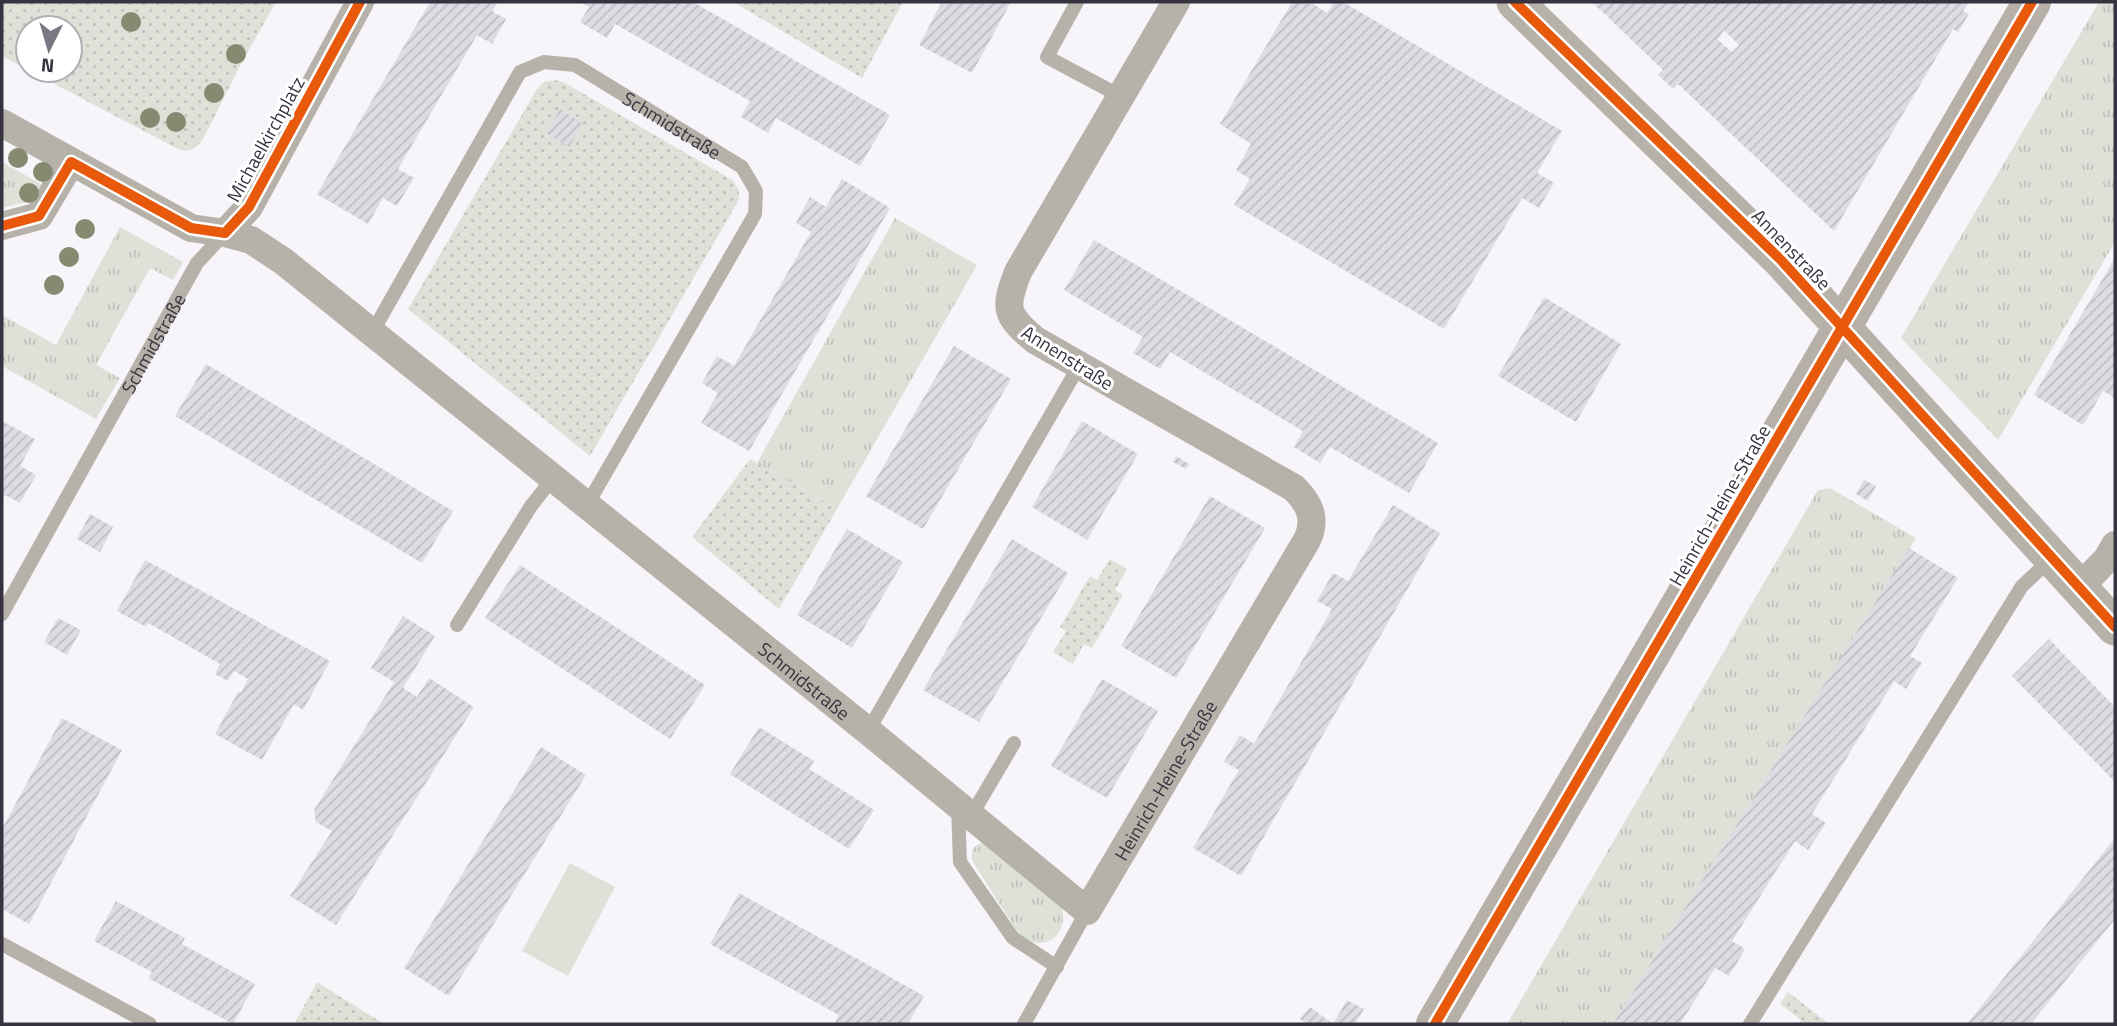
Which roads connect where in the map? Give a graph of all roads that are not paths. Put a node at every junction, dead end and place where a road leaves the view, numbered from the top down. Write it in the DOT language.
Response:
graph roads {
  1 [pos="360,2"];
  2 [pos="1077,2"];
  3 [pos="1176,2"];
  4 [pos="1515,2"];
  5 [pos="2032,2"];
  6 [pos="1122,97"];
  7 [pos="2,123"];
  8 [pos="71,162"];
  9 [pos="2,226"];
  10 [pos="225,233"];
  11 [pos="1842,327"];
  12 [pos="373,331"];
  13 [pos="1079,366"];
  14 [pos="553,478"];
  15 [pos="587,505"];
  16 [pos="1307,540"];
  17 [pos="2115,545"];
  18 [pos="2052,559"];
  19 [pos="2079,588"];
  20 [pos="2,614"];
  21 [pos="457,625"];
  22 [pos="2115,627"];
  23 [pos="868,731"];
  24 [pos="1014,743"];
  25 [pos="964,810"];
  26 [pos="1087,911"];
  27 [pos="2,944"];
  28 [pos="1057,967"];
  29 [pos="150,1024"];
  30 [pos="1024,1024"];
  31 [pos="1435,1024"];
  32 [pos="1750,1024"];
  1 -- 10 [label="street, Michaelkirchplatz"];
  2 -- 6 [label="lane"];
  3 -- 6 [label="street, Annenstraße"];
  4 -- 11 [label="street, Annenstraße"];
  5 -- 11 [label="main road, Heinrich-Heine-Straße"];
  6 -- 13 [label="street, Annenstraße"];
  7 -- 8 [label="street"];
  8 -- 9 [label="street"];
  8 -- 10 [label="street"];
  10 -- 12 [label="street, Schmidstraße"];
  10 -- 20 [label="lane, Schmidstraße"];
  11 -- 18 [label="street, Annenstraße"];
  11 -- 31 [label="main road, Heinrich-Heine-Straße"];
  12 -- 14 [label="street, Schmidstraße"];
  12 -- 15 [label="lane, Schmidstraße"];
  13 -- 16 [label="street, Annenstraße"];
  13 -- 23 [label="lane"];
  14 -- 15 [label="street, Schmidstraße"];
  14 -- 21 [label="lane"];
  15 -- 23 [label="street, Schmidstraße"];
  16 -- 26 [label="street, Heinrich-Heine-Straße"];
  17 -- 19 [label="street"];
  18 -- 19 [label="street, Annenstraße"];
  18 -- 32 [label="lane"];
  19 -- 22 [label="street, Annenstraße"];
  23 -- 25 [label="street, Schmidstraße"];
  24 -- 25 [label="lane"];
  25 -- 26 [label="street, Schmidstraße"];
  25 -- 28 [label="lane"];
  26 -- 28 [label="lane, Heinrich-Heine-Straße"];
  27 -- 29 [label="lane"];
  28 -- 30 [label="lane, Heinrich-Heine-Straße"];
}
